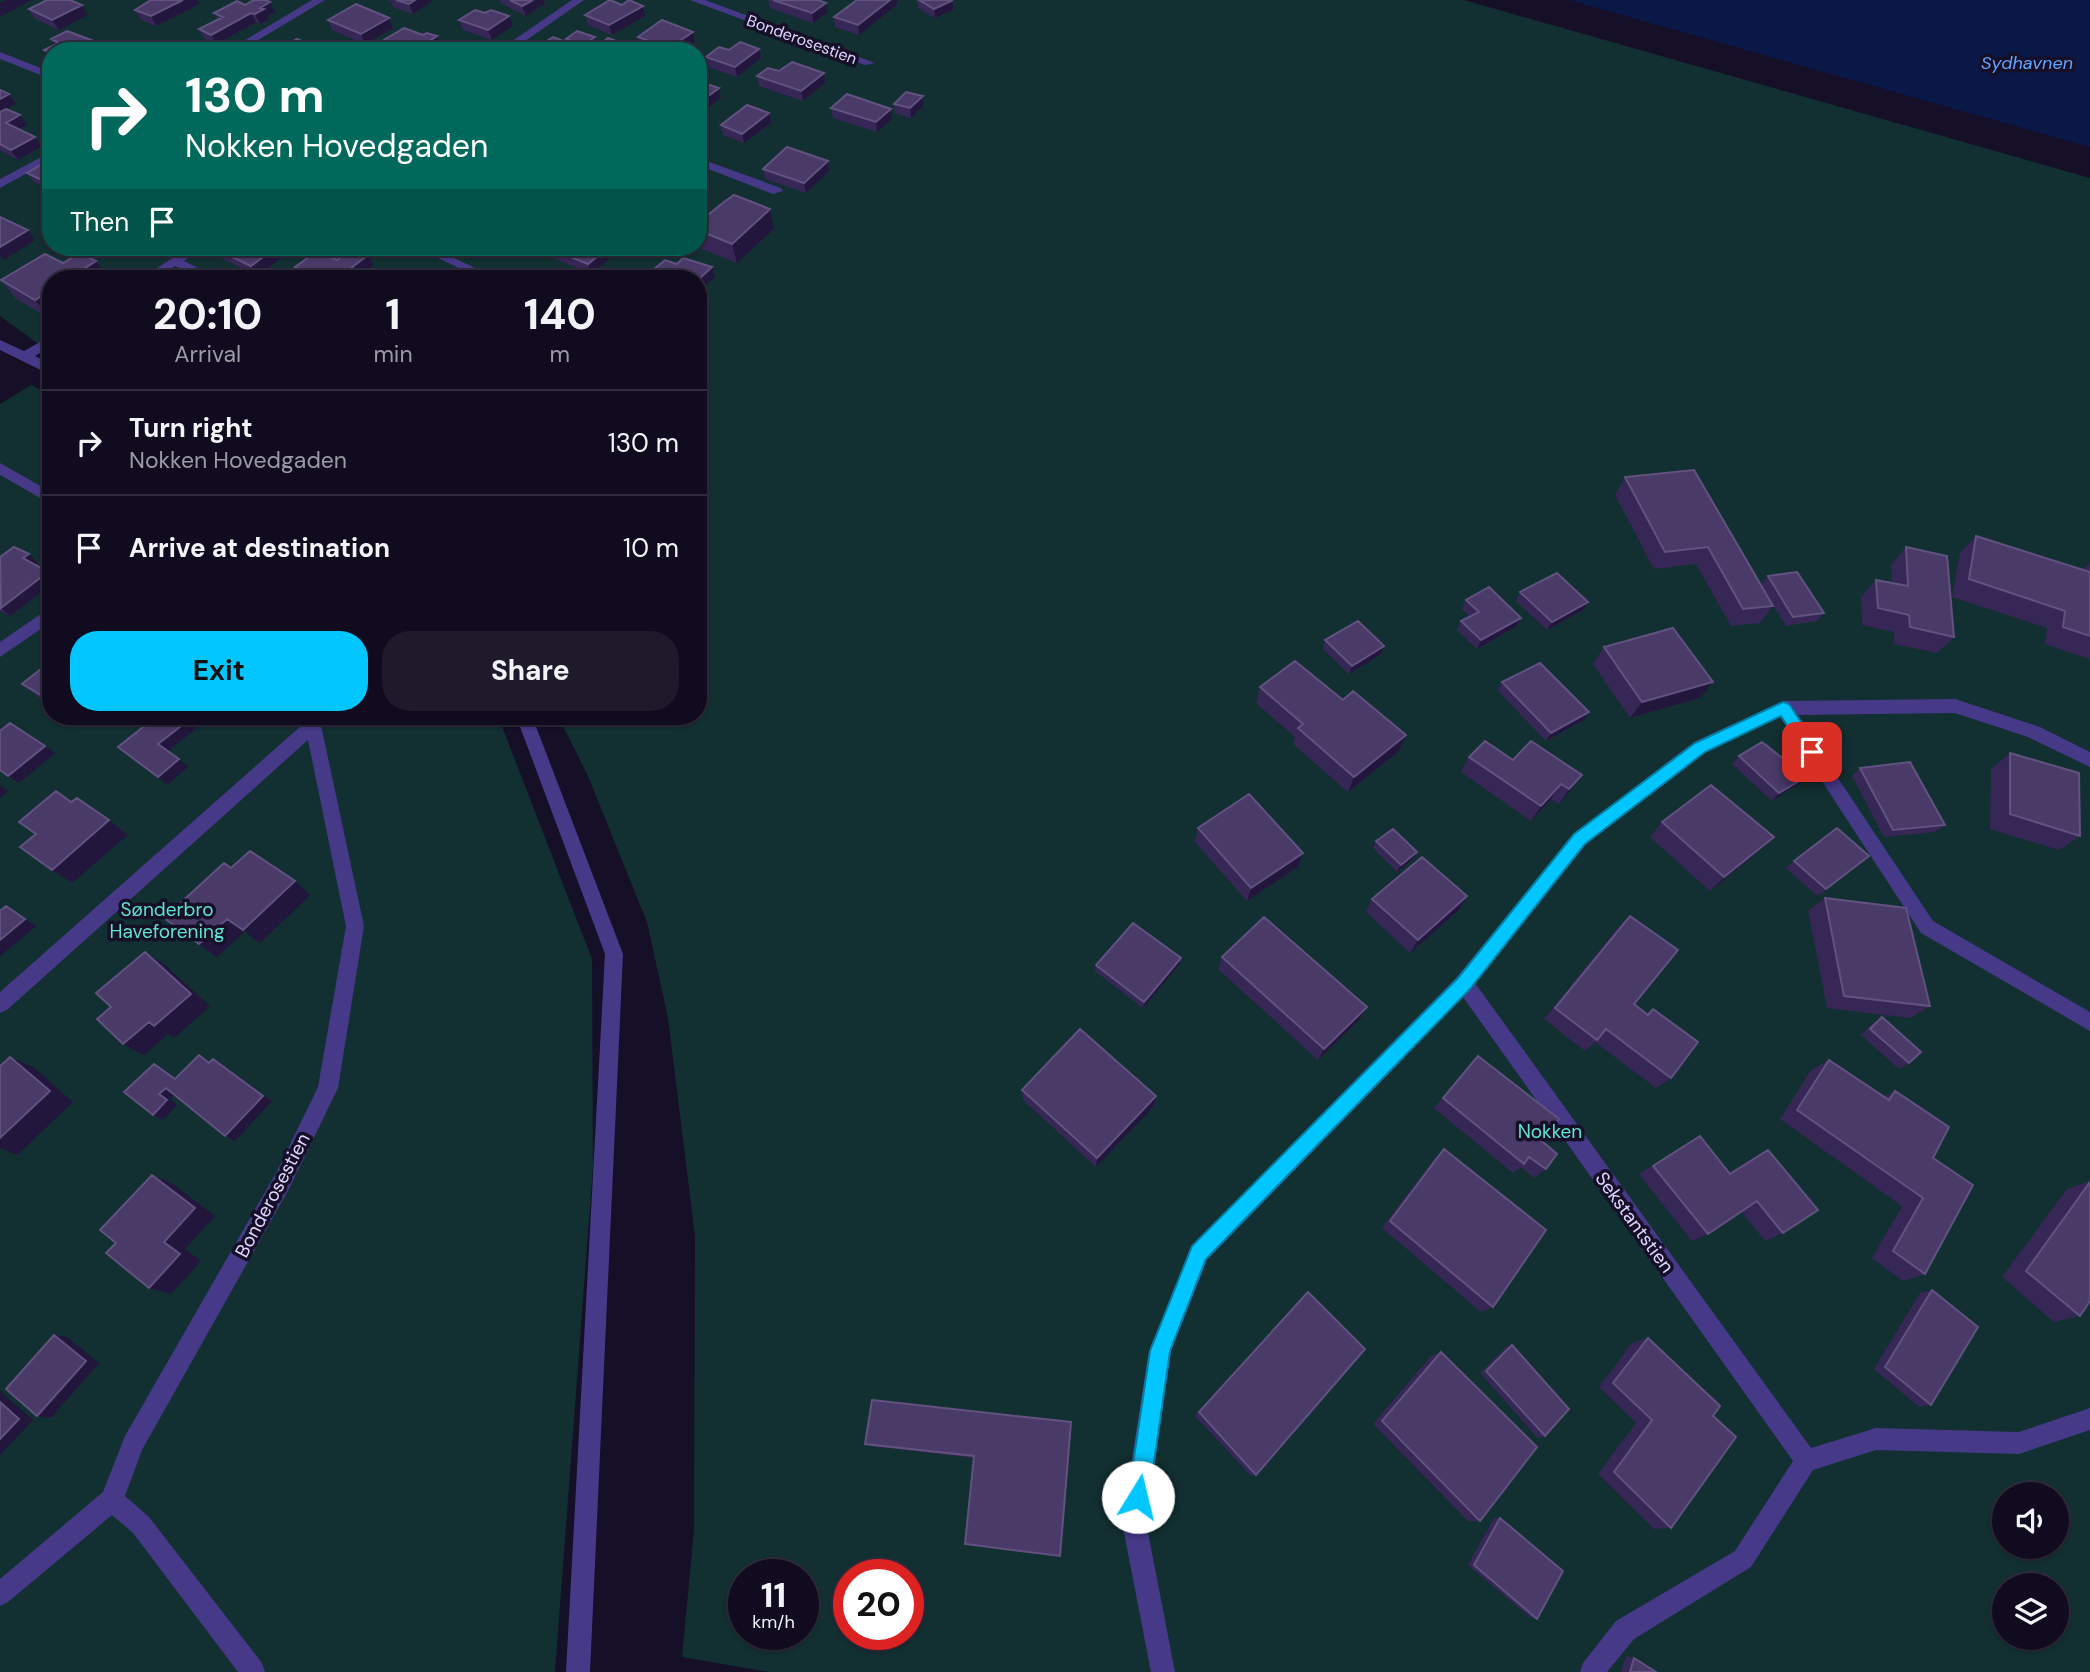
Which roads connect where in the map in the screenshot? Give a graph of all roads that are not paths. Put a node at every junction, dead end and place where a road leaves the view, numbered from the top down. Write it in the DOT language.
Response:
graph roads {
  1 [pos="293,0"];
  2 [pos="320,0"];
  3 [pos="579,0"];
  4 [pos="695,0"];
  5 [pos="309,6"];
  6 [pos="247,42"];
  7 [pos="516,42"];
  8 [pos="0,55"];
  9 [pos="869,63"];
  10 [pos="42,72"];
  11 [pos="42,160"];
  12 [pos="707,164"];
  13 [pos="0,184"];
  14 [pos="777,191"];
  15 [pos="182,256"];
  16 [pos="441,256"];
  17 [pos="174,261"];
  18 [pos="160,270"];
  19 [pos="194,270"];
  20 [pos="472,270"];
  21 [pos="0,344"];
  22 [pos="42,346"];
  23 [pos="25,356"];
  24 [pos="42,365"];
  25 [pos="0,468"];
  26 [pos="42,494"];
  27 [pos="42,619"];
  28 [pos="0,651"];
  29 [pos="1783,708"];
  30 [pos="303,725"];
  31 [pos="309,725"];
  32 [pos="527,725"];
  33 [pos="2090,760"];
  34 [pos="1464,983"];
  35 [pos="0,1004"];
  36 [pos="2090,1022"];
  37 [pos="2090,1419"];
  38 [pos="1806,1461"];
  39 [pos="112,1500"];
  40 [pos="0,1594"];
  41 [pos="253,1672"];
  42 [pos="578,1672"];
  43 [pos="1163,1672"];
  44 [pos="1592,1672"];
  1 -- 5 [label="lane"];
  2 -- 5 [label="lane"];
  3 -- 7 [label="lane"];
  4 -- 9 [label="lane, Bonderosestien"];
  5 -- 6 [label="lane"];
  8 -- 10 [label="lane"];
  11 -- 13 [label="lane"];
  12 -- 14 [label="lane"];
  15 -- 17 [label="lane"];
  16 -- 20 [label="lane"];
  17 -- 18 [label="lane"];
  17 -- 19 [label="lane"];
  21 -- 23 [label="lane"];
  22 -- 23 [label="lane"];
  23 -- 24 [label="lane"];
  25 -- 26 [label="lane"];
  27 -- 28 [label="lane"];
  29 -- 33 [label="lane"];
  29 -- 34 [label="lane"];
  29 -- 36 [label="lane"];
  30 -- 35 [label="lane, Bonderosestien"];
  31 -- 39 [label="lane, Bonderosestien"];
  32 -- 42 [label="lane"];
  34 -- 38 [label="lane, Sekstantstien"];
  34 -- 43 [label="lane"];
  37 -- 38 [label="lane"];
  38 -- 44 [label="lane"];
  39 -- 40 [label="lane, Bonderosestien"];
  39 -- 41 [label="lane"];
}
